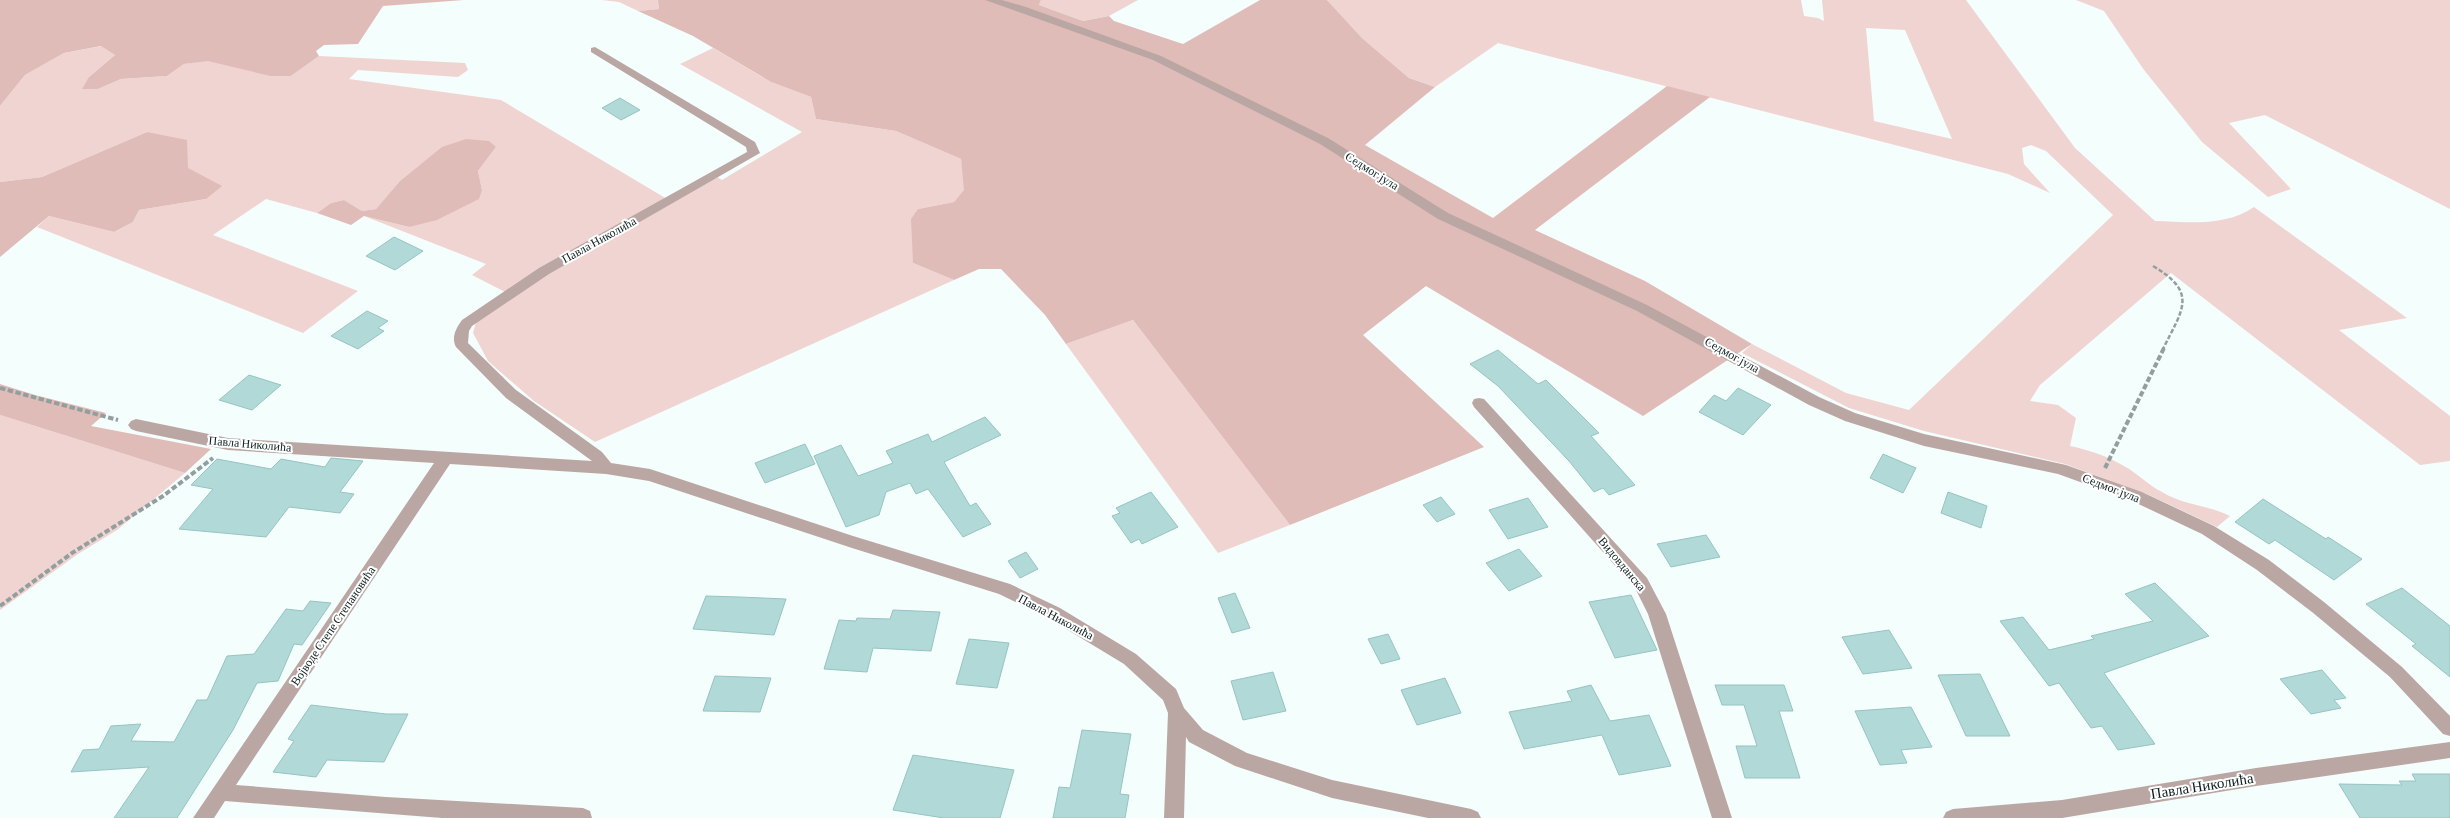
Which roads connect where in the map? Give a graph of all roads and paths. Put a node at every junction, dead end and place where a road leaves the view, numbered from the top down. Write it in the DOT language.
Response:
graph roads {
  1 [pos="990,0"];
  2 [pos="595,50"];
  3 [pos="2154,266"];
  4 [pos="0,388"];
  5 [pos="1479,403"];
  6 [pos="136,425"];
  7 [pos="228,444"];
  8 [pos="445,458"];
  9 [pos="606,468"];
  10 [pos="2103,483"];
  11 [pos="0,606"];
  12 [pos="1177,713"];
  13 [pos="2450,728"];
  14 [pos="2450,750"];
  15 [pos="220,792"];
  16 [pos="583,817"];
  17 [pos="202,818"];
  18 [pos="1174,818"];
  19 [pos="1470,818"];
  20 [pos="1722,818"];
  21 [pos="1953,818"];
  1 -- 10 [label="street, Седмог јула"];
  2 -- 9 [label="street, Павла Николића"];
  3 -- 10 [label="path"];
  4 -- 6 [label="path"];
  5 -- 20 [label="street, Видовданска"];
  6 -- 7 [label="street, Павла Николића"];
  7 -- 8 [label="street, Павла Николића"];
  7 -- 11 [label="path"];
  8 -- 9 [label="street, Павла Николића"];
  8 -- 15 [label="street, Војводе Степе Степановића"];
  9 -- 12 [label="street, Павла Николића"];
  10 -- 13 [label="street, Седмог јула"];
  12 -- 18 [label="street"];
  12 -- 19 [label="street, Павла Николића"];
  14 -- 21 [label="street, Павла Николића"];
  15 -- 16 [label="street"];
  15 -- 17 [label="street, Војводе Степе Степановића"];
}
